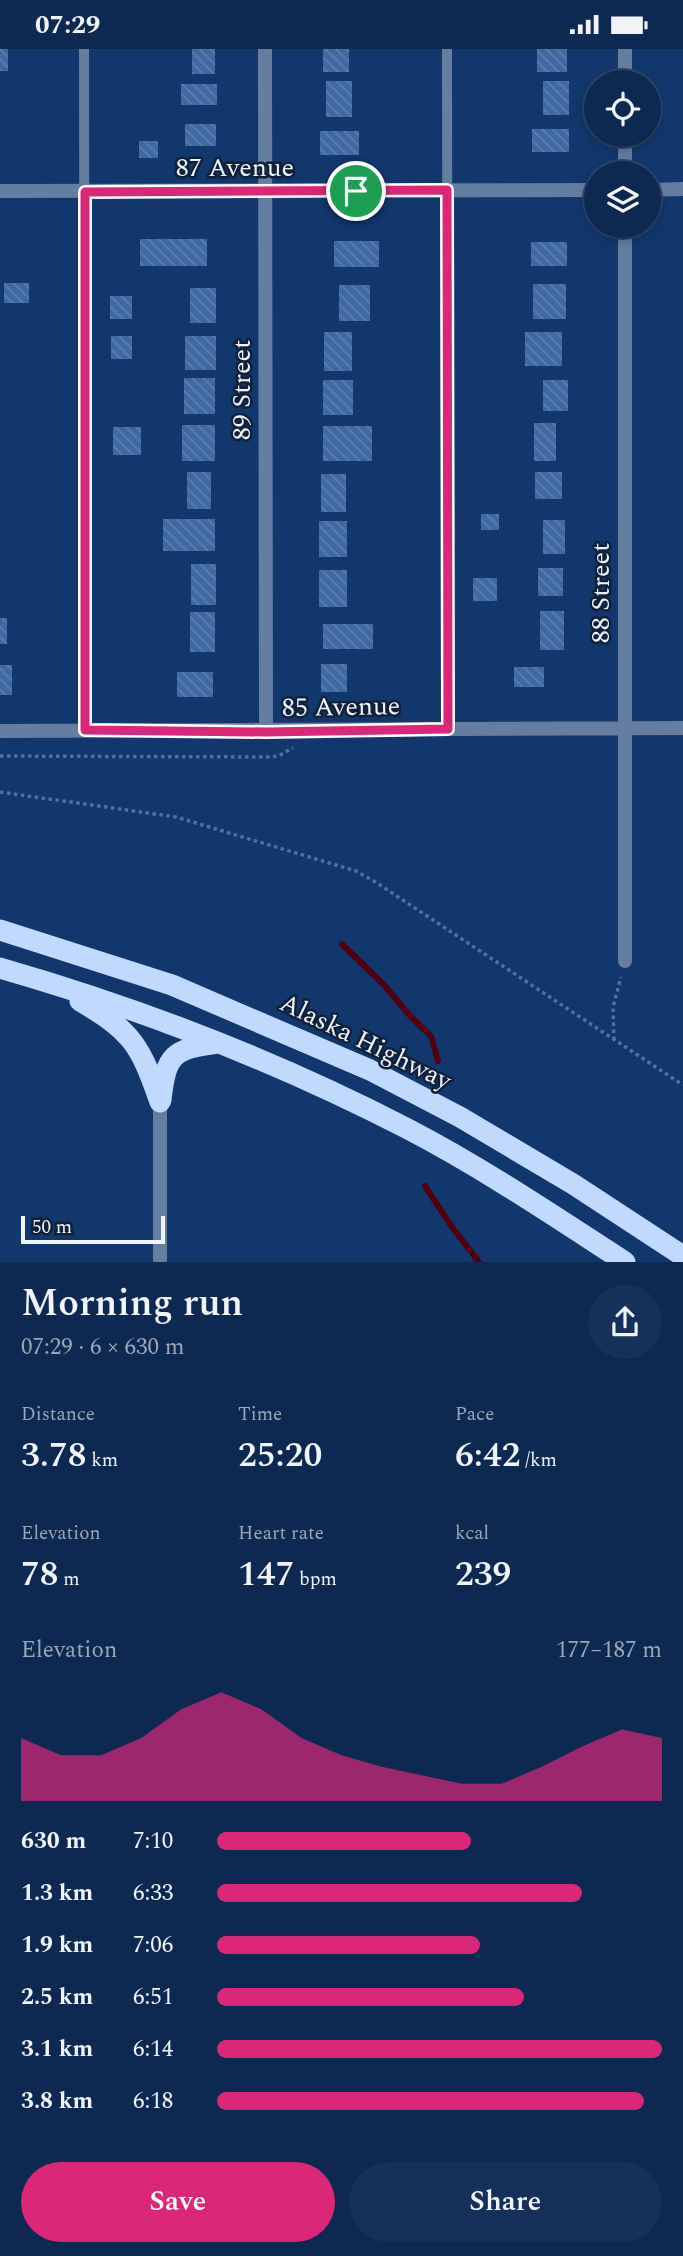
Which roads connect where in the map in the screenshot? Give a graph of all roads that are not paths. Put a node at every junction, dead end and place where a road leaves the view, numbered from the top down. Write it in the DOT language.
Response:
graph roads {
  1 [pos="84,49"];
  2 [pos="265,49"];
  3 [pos="447,49"];
  4 [pos="625,49"];
  5 [pos="625,70"];
  6 [pos="683,189"];
  7 [pos="447,190"];
  8 [pos="584,190"];
  9 [pos="661,190"];
  10 [pos="0,191"];
  11 [pos="85,192"];
  12 [pos="265,192"];
  13 [pos="625,238"];
  14 [pos="624,728"];
  15 [pos="683,728"];
  16 [pos="448,729"];
  17 [pos="85,730"];
  18 [pos="0,731"];
  19 [pos="266,732"];
  20 [pos="0,930"];
  21 [pos="625,961"];
  22 [pos="0,968"];
  23 [pos="44,981"];
  24 [pos="223,1042"];
  25 [pos="160,1102"];
  26 [pos="683,1256"];
  27 [pos="160,1262"];
  28 [pos="625,1262"];
  1 -- 11 [label="lane"];
  2 -- 12 [label="street, 89 Street"];
  3 -- 7 [label="lane"];
  4 -- 5 [label="street"];
  6 -- 9 [label="street"];
  7 -- 8 [label="street, 87 Avenue"];
  7 -- 12 [label="street, 87 Avenue"];
  7 -- 16 [label="lane"];
  10 -- 11 [label="street, 87 Avenue"];
  11 -- 12 [label="street, 87 Avenue"];
  11 -- 17 [label="lane"];
  12 -- 19 [label="street, 89 Street"];
  13 -- 14 [label="street, 88 Street"];
  14 -- 15 [label="street, 85 Avenue"];
  14 -- 16 [label="street, 85 Avenue"];
  14 -- 21 [label="street, 88 Street"];
  16 -- 19 [label="street, 85 Avenue"];
  17 -- 18 [label="street, 85 Avenue"];
  17 -- 19 [label="street, 85 Avenue"];
  20 -- 26 [label="highway, Alaska Highway"];
  22 -- 23 [label="highway"];
  23 -- 24 [label="highway"];
  23 -- 25 [label="highway"];
  24 -- 25 [label="highway"];
  24 -- 28 [label="highway"];
  25 -- 27 [label="street"];
}
